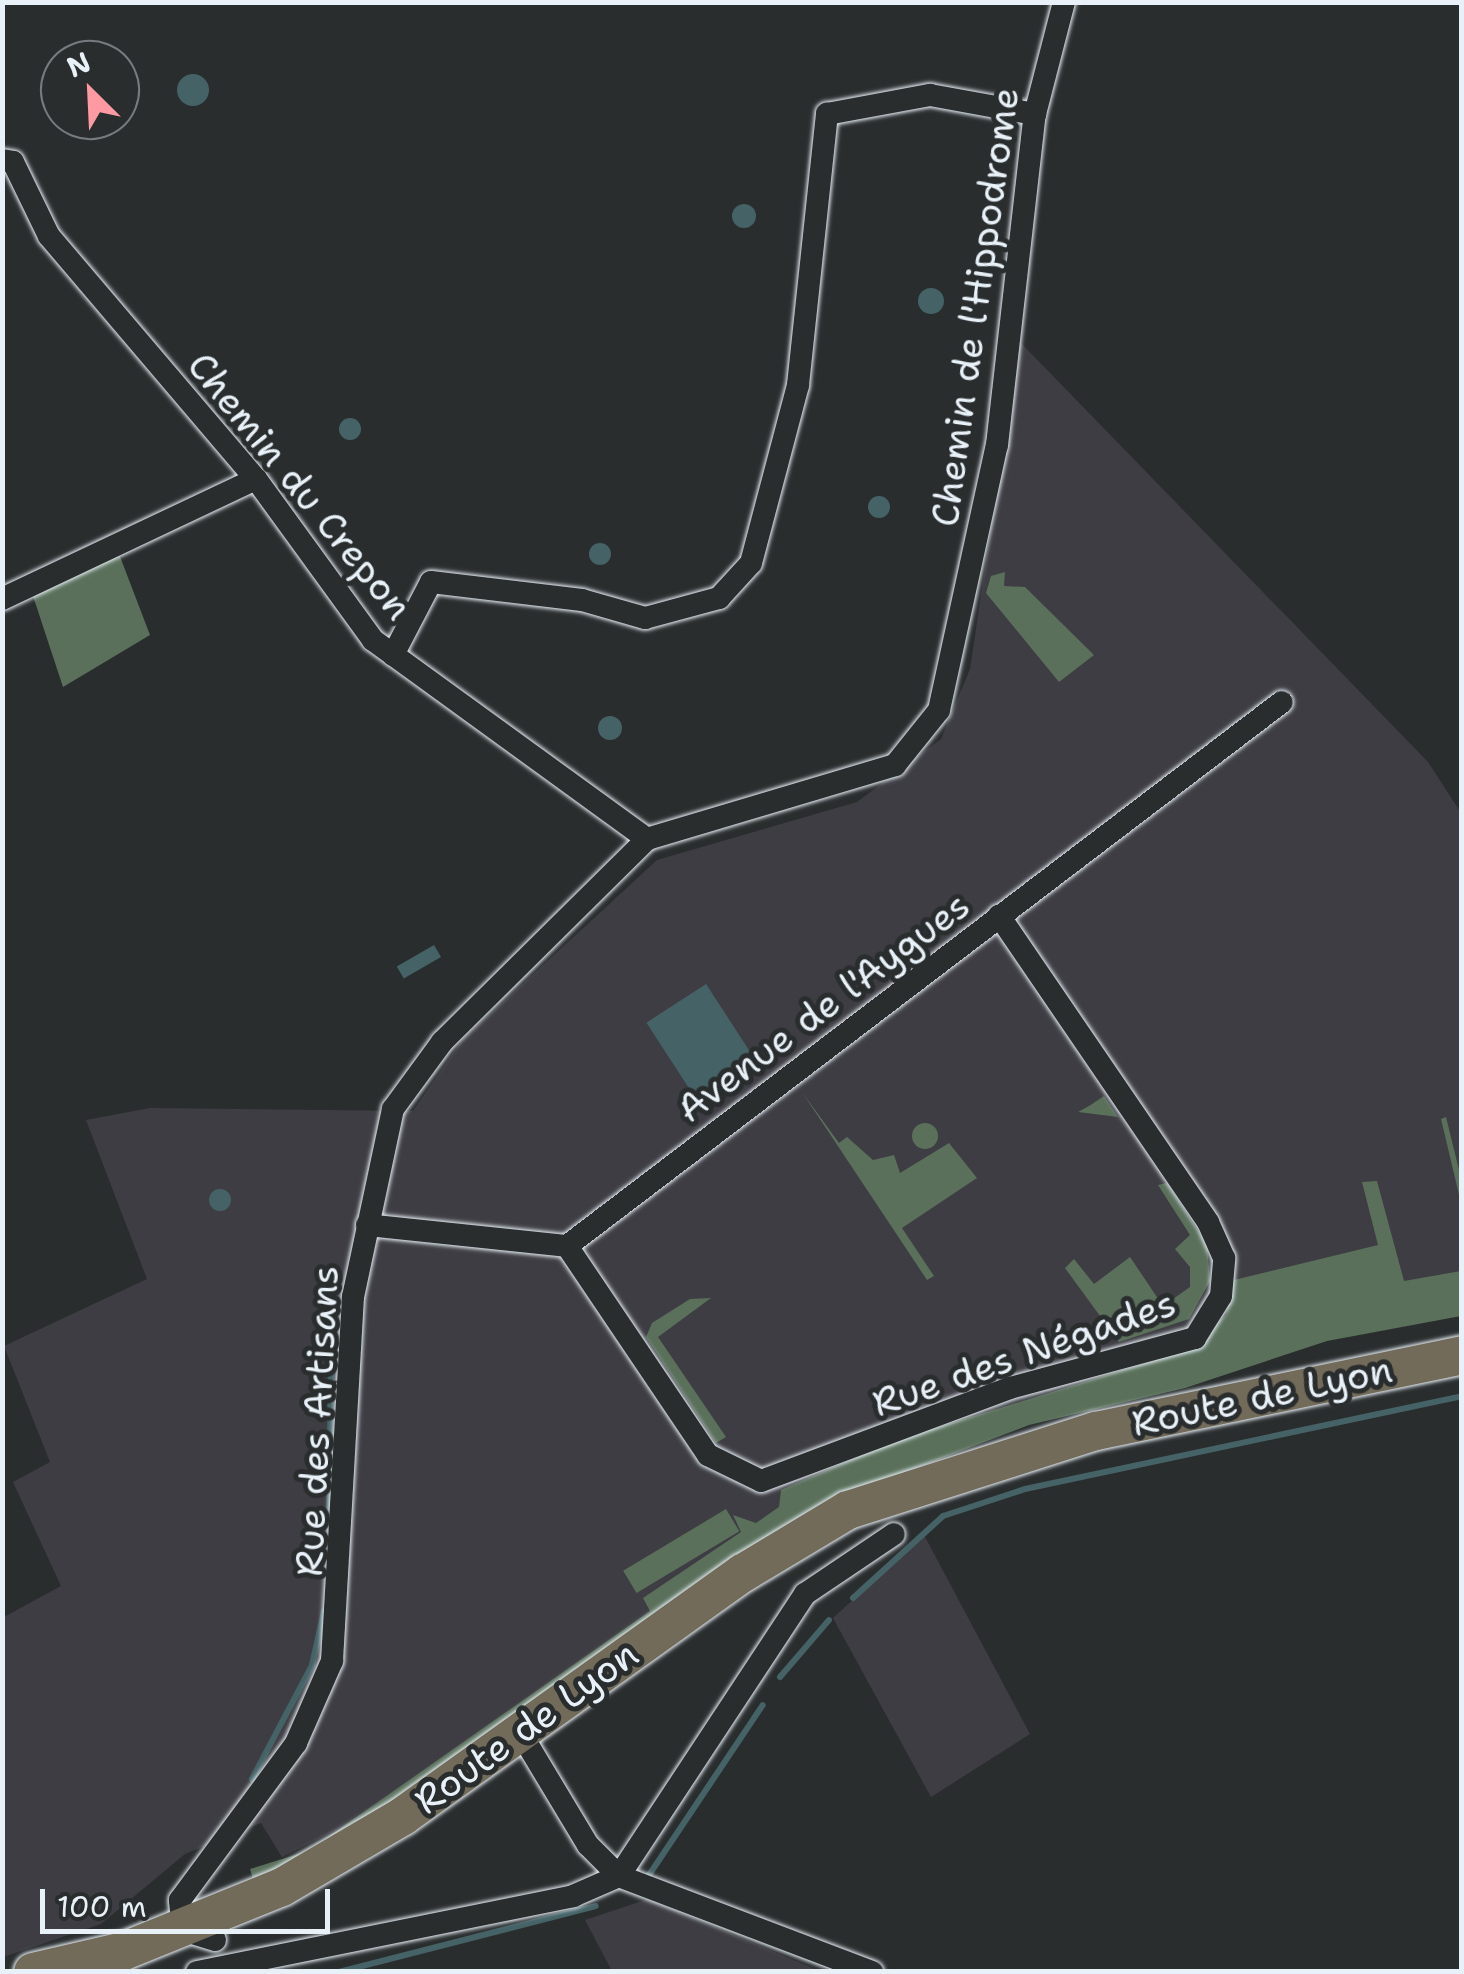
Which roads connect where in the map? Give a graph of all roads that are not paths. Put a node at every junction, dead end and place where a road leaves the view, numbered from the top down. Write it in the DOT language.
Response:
graph roads {
  1 [pos="1064,2"];
  2 [pos="1035,114"];
  3 [pos="2,160"];
  4 [pos="256,479"];
  5 [pos="2,600"];
  6 [pos="393,655"];
  7 [pos="1282,702"];
  8 [pos="648,839"];
  9 [pos="999,916"];
  10 [pos="367,1226"];
  11 [pos="568,1246"];
  12 [pos="1462,1356"];
  13 [pos="894,1534"];
  14 [pos="525,1740"];
  15 [pos="619,1876"];
  16 [pos="198,1931"];
  17 [pos="33,1972"];
  18 [pos="109,1972"];
  19 [pos="119,1972"];
  20 [pos="872,1972"];
  1 -- 2 [label="street, Chemin de l'Hippodrome"];
  2 -- 6 [label="street"];
  2 -- 8 [label="street, Chemin de l'Hippodrome"];
  3 -- 4 [label="street, Chemin du Crepon"];
  4 -- 5 [label="street"];
  4 -- 6 [label="street, Chemin du Crepon"];
  6 -- 8 [label="street, Chemin du Crepon"];
  7 -- 9 [label="street, Avenue de l'Aygues"];
  8 -- 10 [label="street, Rue des Artisans"];
  9 -- 11 [label="street, Avenue de l'Aygues"];
  9 -- 11 [label="street, Rue des Négades"];
  10 -- 11 [label="street"];
  10 -- 16 [label="street, Rue des Artisans"];
  12 -- 14 [label="main road, Route de Lyon"];
  13 -- 15 [label="street"];
  14 -- 15 [label="street"];
  14 -- 16 [label="main road, Route de Lyon"];
  15 -- 16 [label="street"];
  15 -- 20 [label="street"];
  16 -- 17 [label="main road, Route de Lyon"];
  16 -- 18 [label="street"];
  16 -- 19 [label="main road, Route de Lyon"];
}
